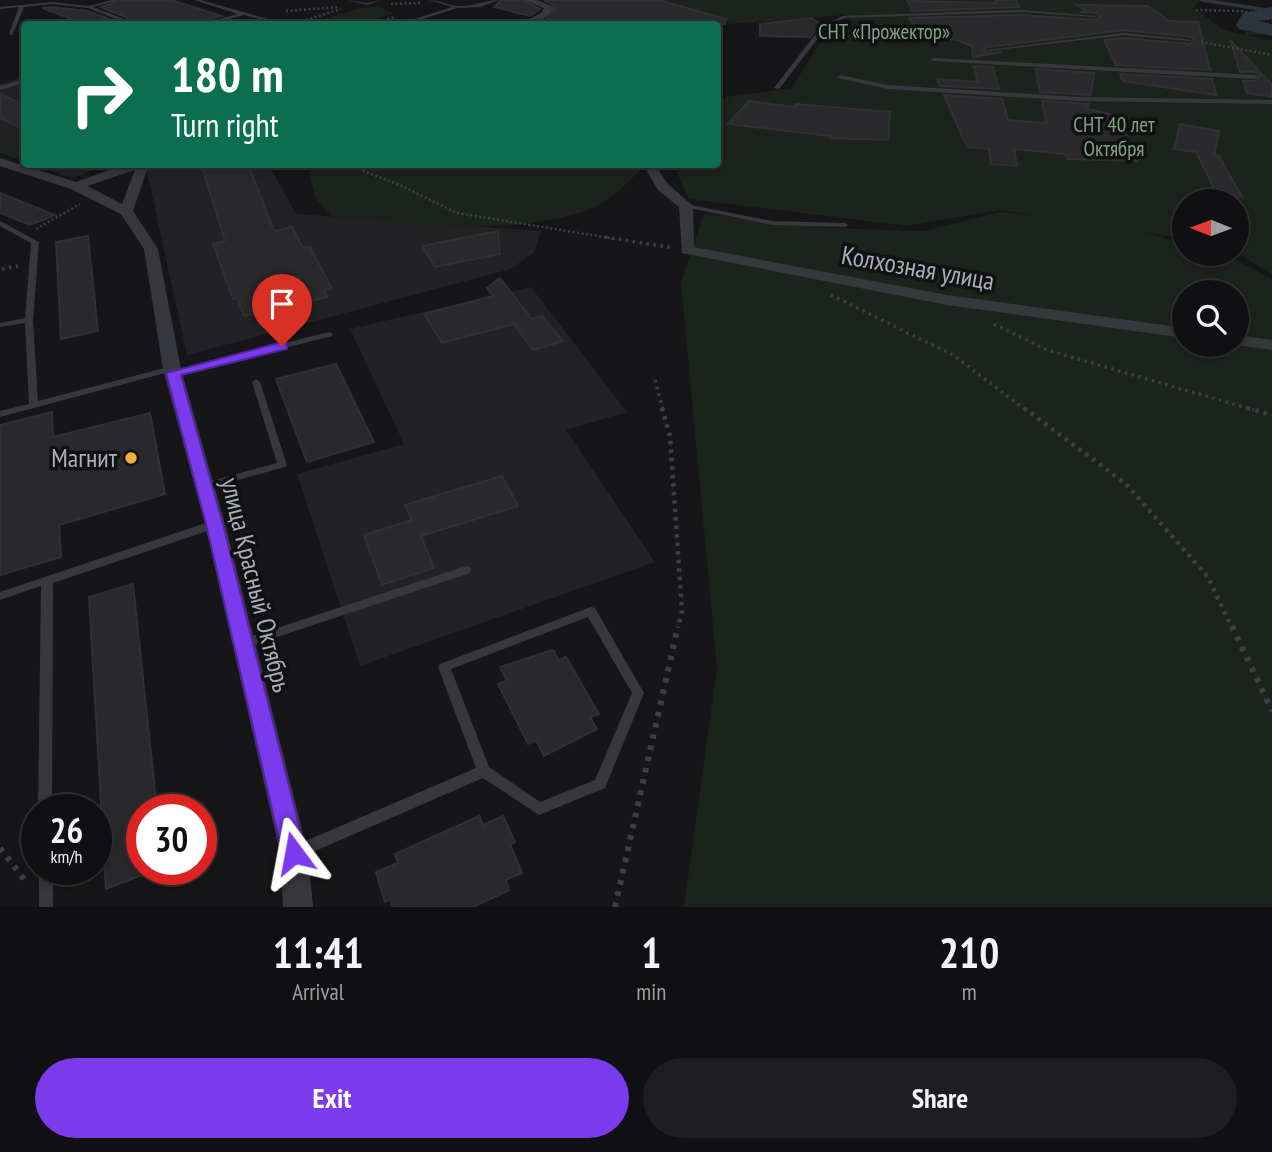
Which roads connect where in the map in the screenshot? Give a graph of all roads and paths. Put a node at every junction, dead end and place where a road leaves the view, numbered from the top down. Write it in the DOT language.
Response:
graph roads {
  1 [pos="117,0"];
  2 [pos="195,0"];
  3 [pos="349,0"];
  4 [pos="381,0"];
  5 [pos="431,0"];
  6 [pos="497,0"];
  7 [pos="528,0"];
  8 [pos="362,3"];
  9 [pos="22,6"];
  10 [pos="89,7"];
  11 [pos="457,7"];
  12 [pos="0,8"];
  13 [pos="1196,10"];
  14 [pos="244,14"];
  15 [pos="1096,16"];
  16 [pos="1272,19"];
  17 [pos="534,20"];
  18 [pos="124,21"];
  19 [pos="217,21"];
  20 [pos="271,21"];
  21 [pos="301,21"];
  22 [pos="413,21"];
  23 [pos="538,21"];
  24 [pos="11,34"];
  25 [pos="1190,40"];
  26 [pos="989,50"];
  27 [pos="1272,55"];
  28 [pos="934,60"];
  29 [pos="840,77"];
  30 [pos="1255,77"];
  31 [pos="21,82"];
  32 [pos="0,88"];
  33 [pos="777,88"];
  34 [pos="1272,102"];
  35 [pos="0,162"];
  36 [pos="129,168"];
  37 [pos="140,168"];
  38 [pos="356,168"];
  39 [pos="654,168"];
  40 [pos="76,186"];
  41 [pos="96,195"];
  42 [pos="686,206"];
  43 [pos="126,211"];
  44 [pos="0,223"];
  45 [pos="845,225"];
  46 [pos="26,234"];
  47 [pos="687,250"];
  48 [pos="821,290"];
  49 [pos="29,320"];
  50 [pos="992,322"];
  51 [pos="0,325"];
  52 [pos="1172,331"];
  53 [pos="329,334"];
  54 [pos="1249,342"];
  55 [pos="1272,345"];
  56 [pos="173,371"];
  57 [pos="656,380"];
  58 [pos="256,382"];
  59 [pos="34,406"];
  60 [pos="0,414"];
  61 [pos="1272,415"];
  62 [pos="204,486"];
  63 [pos="215,524"];
  64 [pos="466,570"];
  65 [pos="47,582"];
  66 [pos="0,596"];
  67 [pos="243,643"];
  68 [pos="1272,711"];
  69 [pos="484,771"];
  70 [pos="45,794"];
  71 [pos="0,848"];
  72 [pos="294,853"];
  73 [pos="46,885"];
  74 [pos="30,887"];
  75 [pos="46,907"];
  76 [pos="298,907"];
  77 [pos="615,907"];
  1 -- 10 [label="lane"];
  2 -- 14 [label="lane"];
  3 -- 8 [label="lane"];
  4 -- 8 [label="lane"];
  5 -- 11 [label="lane"];
  6 -- 11 [label="lane"];
  7 -- 17 [label="street"];
  8 -- 21 [label="path"];
  9 -- 10 [label="lane"];
  9 -- 12 [label="lane"];
  9 -- 24 [label="lane"];
  10 -- 18 [label="lane"];
  11 -- 22 [label="lane"];
  13 -- 16 [label="path"];
  14 -- 19 [label="lane"];
  14 -- 20 [label="lane"];
  15 -- 33 [label="lane"];
  17 -- 23 [label="street"];
  25 -- 26 [label="lane"];
  25 -- 27 [label="path"];
  28 -- 30 [label="lane"];
  29 -- 34 [label="lane"];
  31 -- 32 [label="lane"];
  35 -- 40 [label="street, улица Красный Октябрь"];
  36 -- 40 [label="street"];
  37 -- 43 [label="street"];
  38 -- 47 [label="path"];
  39 -- 42 [label="street"];
  40 -- 41 [label="street, улица Красный Октябрь"];
  41 -- 43 [label="street, улица Красный Октябрь"];
  41 -- 46 [label="path"];
  42 -- 45 [label="lane"];
  42 -- 47 [label="street"];
  43 -- 56 [label="street, улица Красный Октябрь"];
  44 -- 46 [label="lane"];
  46 -- 49 [label="lane"];
  47 -- 52 [label="street, Колхозная улица"];
  48 -- 68 [label="path"];
  49 -- 51 [label="lane"];
  49 -- 59 [label="lane"];
  50 -- 61 [label="path"];
  53 -- 56 [label="lane"];
  54 -- 55 [label="street"];
  56 -- 59 [label="lane"];
  56 -- 62 [label="street, улица Красный Октябрь"];
  57 -- 77 [label="path"];
  58 -- 62 [label="lane"];
  59 -- 60 [label="lane"];
  62 -- 63 [label="street, улица Красный Октябрь"];
  63 -- 65 [label="lane"];
  63 -- 67 [label="street, улица Красный Октябрь"];
  64 -- 67 [label="lane"];
  65 -- 66 [label="lane"];
  65 -- 70 [label="lane"];
  67 -- 72 [label="street, улица Красный Октябрь"];
  69 -- 69 [label="lane"];
  69 -- 72 [label="lane"];
  71 -- 74 [label="path"];
  72 -- 76 [label="street, улица Красный Октябрь"];
  73 -- 75 [label="lane"];
}
